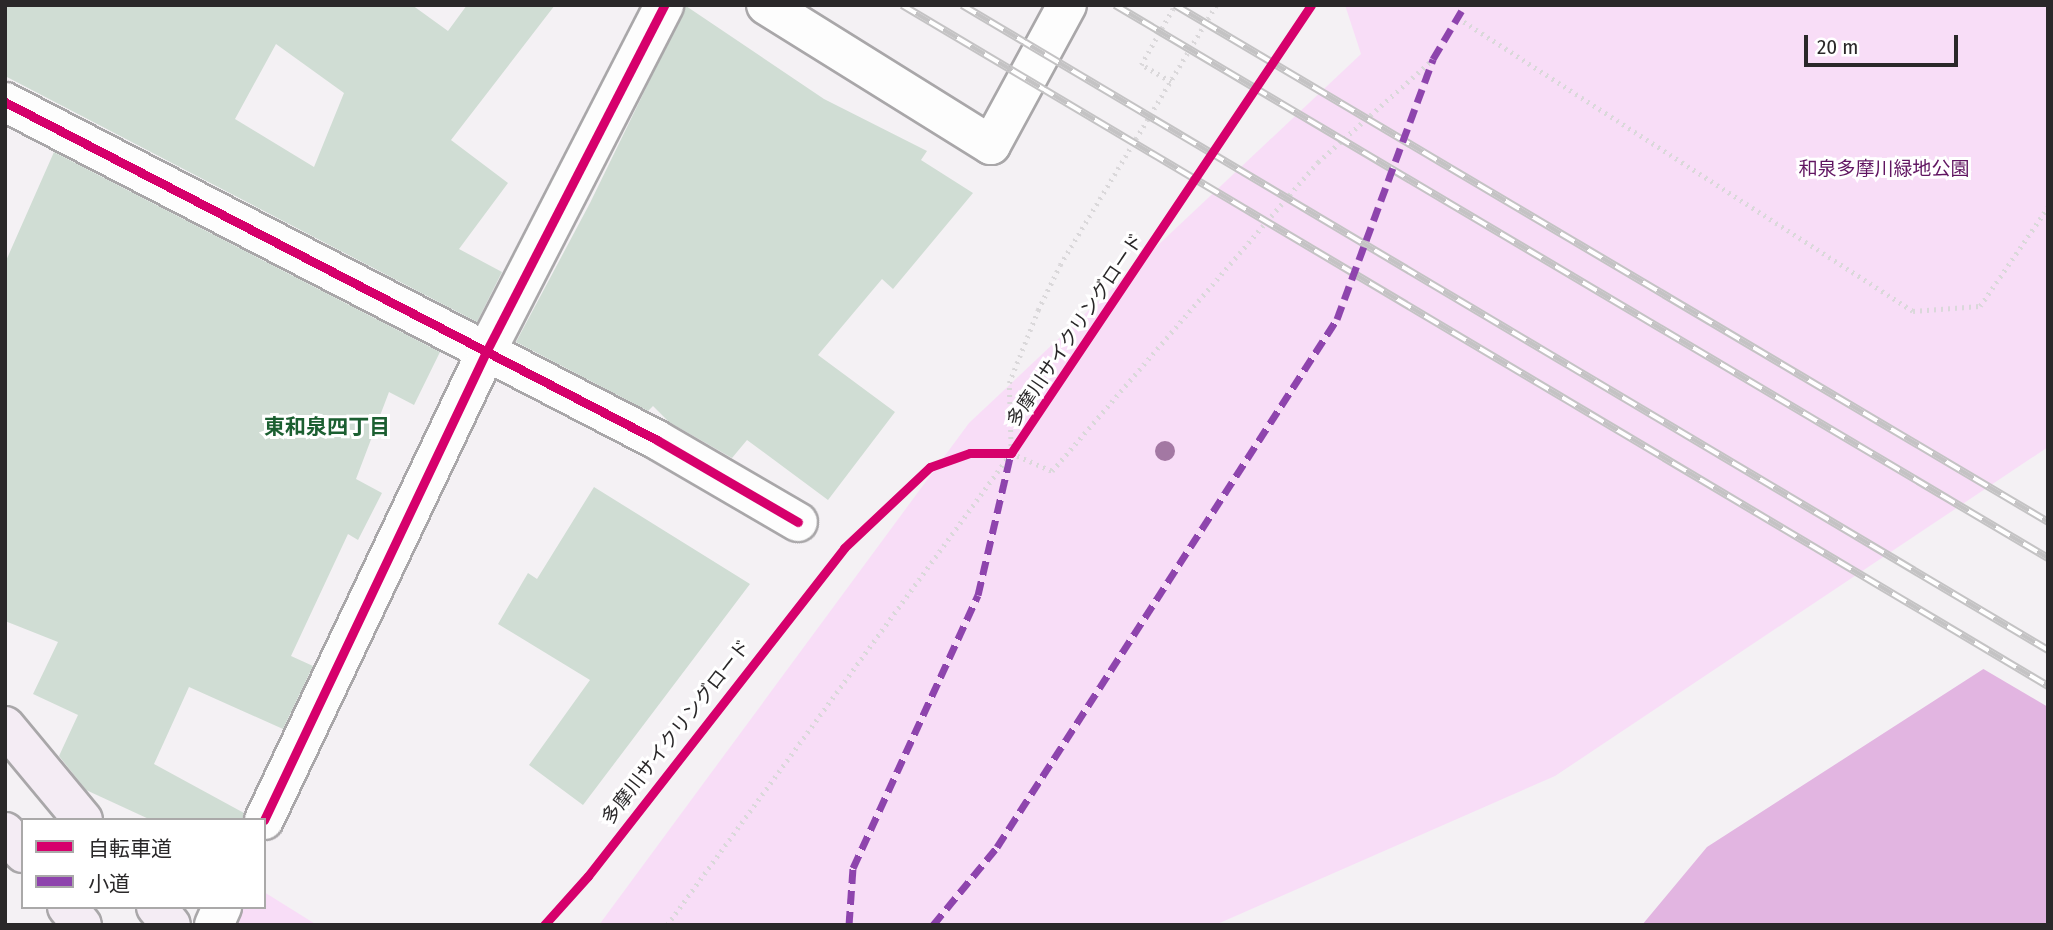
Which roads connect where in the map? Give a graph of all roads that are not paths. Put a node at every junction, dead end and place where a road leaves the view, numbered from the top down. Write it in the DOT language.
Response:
graph roads {
  1 [pos="664,5"];
  2 [pos="766,5"];
  3 [pos="1067,5"];
  4 [pos="5,102"];
  5 [pos="486,352"];
  6 [pos="797,522"];
  7 [pos="5,726"];
  8 [pos="81,818"];
  9 [pos="265,818"];
  10 [pos="5,832"];
  11 [pos="21,851"];
  12 [pos="69,909"];
  13 [pos="158,909"];
  14 [pos="221,909"];
  15 [pos="82,925"];
  16 [pos="171,925"];
  17 [pos="214,925"];
  1 -- 5 [label="street"];
  2 -- 3 [label="street"];
  4 -- 5 [label="street"];
  5 -- 6 [label="street"];
  5 -- 9 [label="street"];
  7 -- 8 [label="main road"];
  10 -- 11 [label="main road"];
  12 -- 15 [label="main road"];
  13 -- 16 [label="main road"];
  14 -- 17 [label="street"];
}
